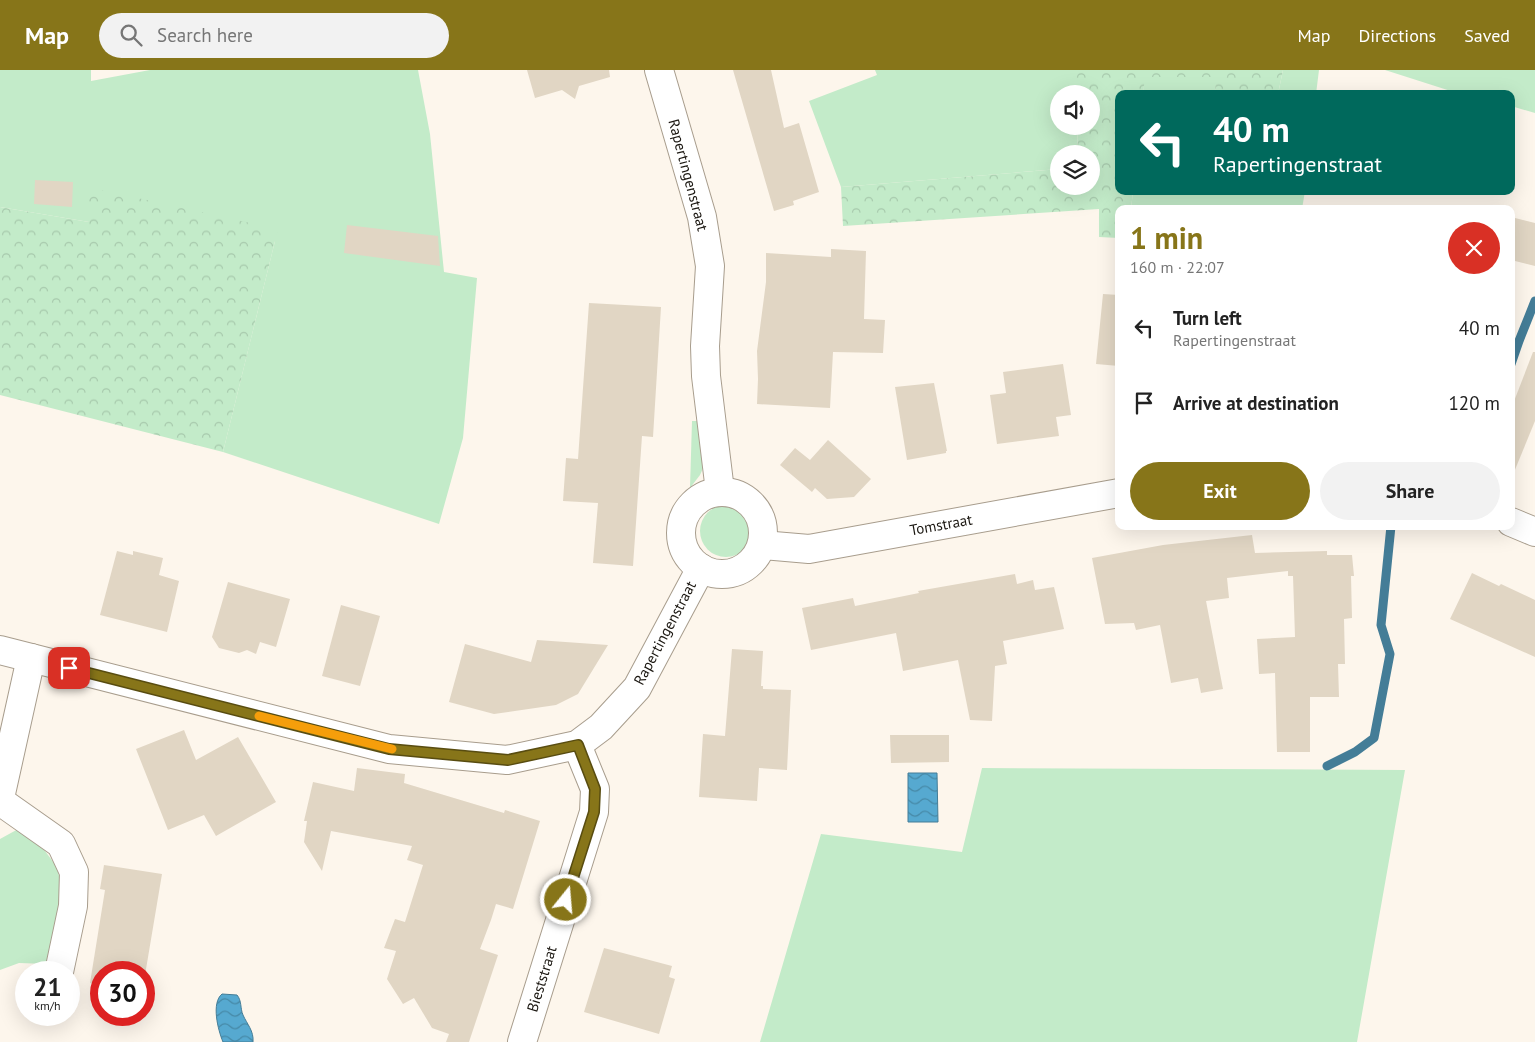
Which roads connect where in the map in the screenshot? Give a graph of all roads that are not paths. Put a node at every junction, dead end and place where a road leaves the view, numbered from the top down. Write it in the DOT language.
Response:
graph roads {
  1 [pos="659,70"];
  2 [pos="720,491"];
  3 [pos="1115,494"];
  4 [pos="1515,524"];
  5 [pos="1535,532"];
  6 [pos="762,544"];
  7 [pos="700,568"];
  8 [pos="0,650"];
  9 [pos="31,658"];
  10 [pos="578,745"];
  11 [pos="0,799"];
  12 [pos="61,961"];
  13 [pos="522,1042"];
  1 -- 2 [label="street, Rapertingenstraat"];
  2 -- 6 [label="street"];
  2 -- 7 [label="street"];
  3 -- 6 [label="street, Tomstraat"];
  4 -- 5 [label="street"];
  6 -- 7 [label="street"];
  7 -- 10 [label="street, Rapertingenstraat"];
  8 -- 9 [label="street, Rapertingenstraat"];
  9 -- 10 [label="street, Rapertingenstraat"];
  9 -- 11 [label="street"];
  10 -- 13 [label="street, Bieststraat"];
  11 -- 12 [label="street"];
}
